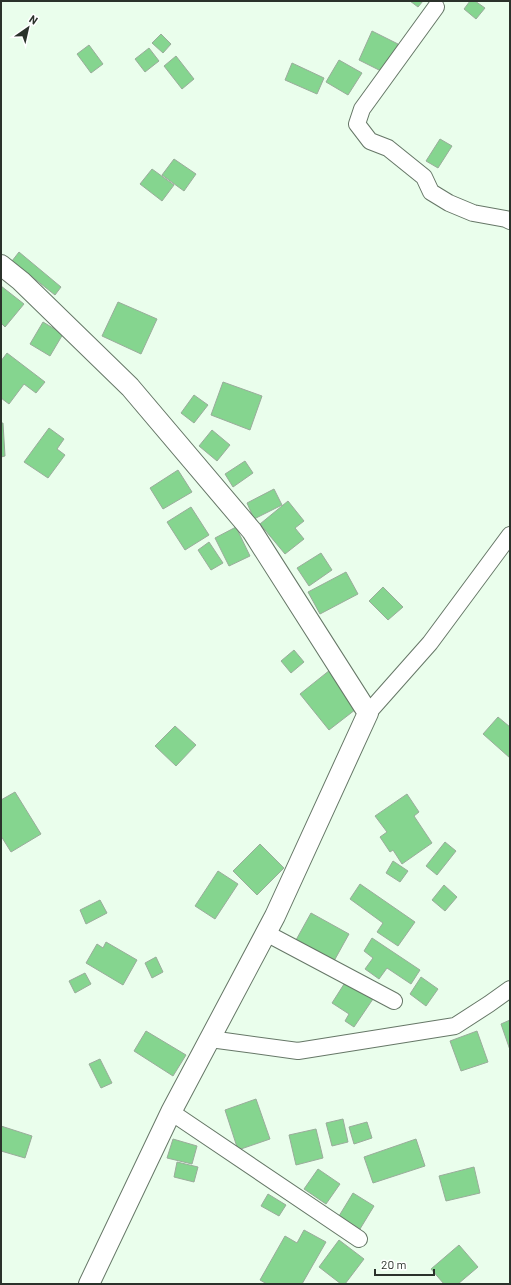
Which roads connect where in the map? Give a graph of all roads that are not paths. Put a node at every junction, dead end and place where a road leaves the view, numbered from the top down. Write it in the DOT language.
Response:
graph roads {
  1 [pos="436,7"];
  2 [pos="510,221"];
  3 [pos="1,265"];
  4 [pos="510,535"];
  5 [pos="368,713"];
  6 [pos="266,933"];
  7 [pos="510,989"];
  8 [pos="394,1001"];
  9 [pos="210,1039"];
  10 [pos="171,1112"];
  11 [pos="359,1238"];
  12 [pos="89,1284"];
  1 -- 2 [label="street"];
  3 -- 5 [label="street"];
  4 -- 5 [label="street"];
  5 -- 6 [label="street"];
  6 -- 8 [label="street"];
  6 -- 9 [label="street"];
  7 -- 9 [label="street"];
  9 -- 10 [label="street"];
  10 -- 11 [label="street"];
  10 -- 12 [label="street"];
}
